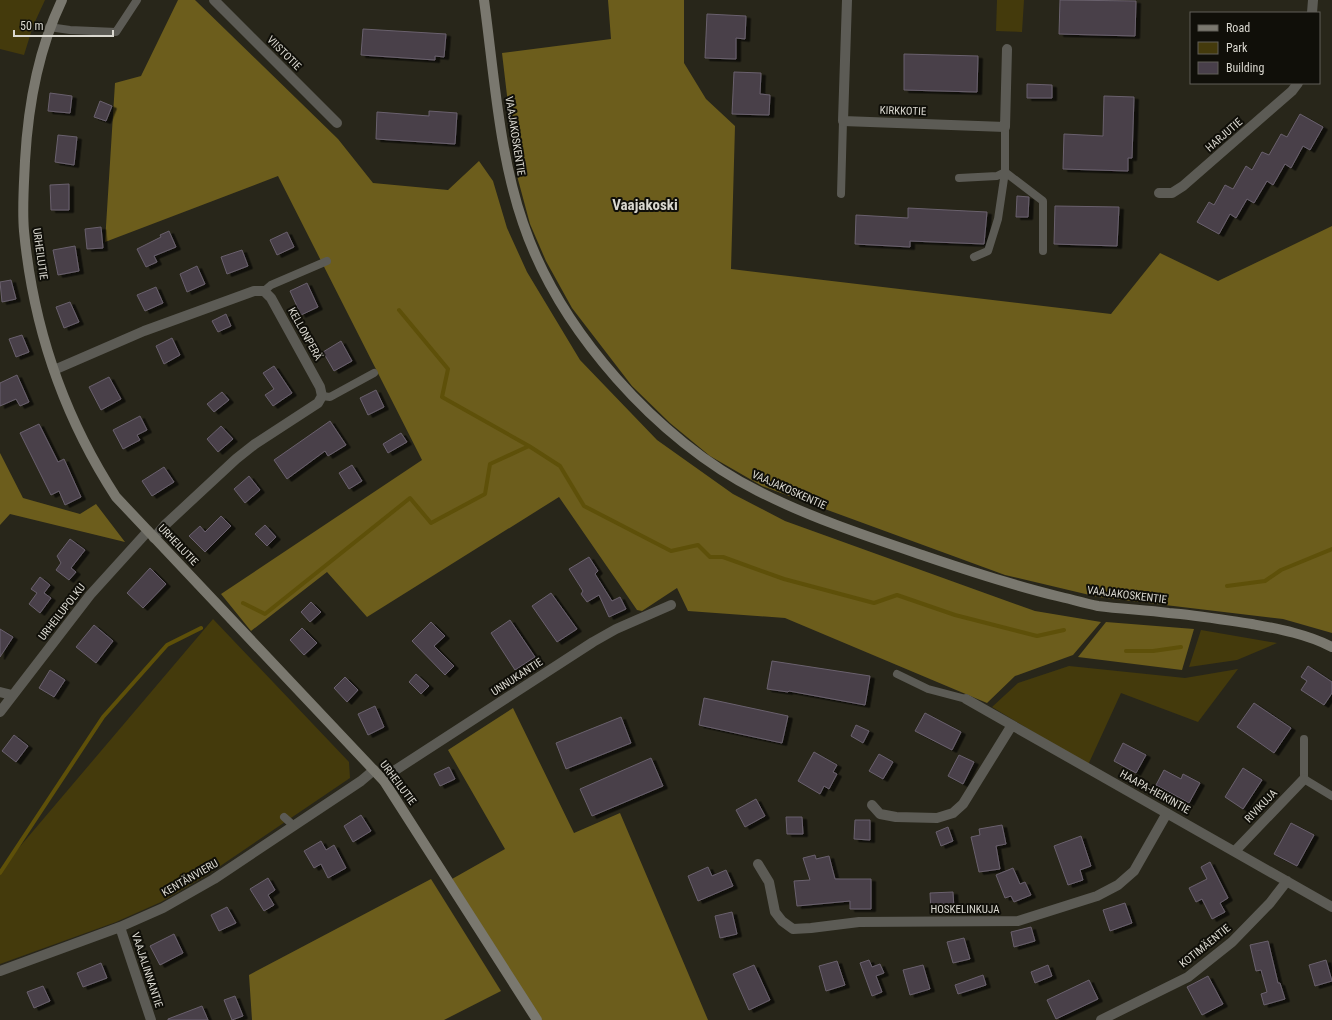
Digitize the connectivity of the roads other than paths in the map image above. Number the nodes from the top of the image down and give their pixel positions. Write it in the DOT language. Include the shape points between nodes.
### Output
graph roads {
  1 [pos="62,0"];
  2 [pos="137,0"];
  3 [pos="214,0"];
  4 [pos="484,0"];
  5 [pos="847,0"];
  6 [pos="1313,0"];
  7 [pos="1312,12"];
  8 [pos="49,27"];
  9 [pos="1006,49"];
  10 [pos="1297,84"];
  11 [pos="843,121"];
  12 [pos="337,123"];
  13 [pos="1005,127"];
  14 [pos="1005,172"];
  15 [pos="959,178"];
  16 [pos="1159,193"];
  17 [pos="841,194"];
  18 [pos="1043,251"];
  19 [pos="974,257"];
  20 [pos="327,261"];
  21 [pos="264,291"];
  22 [pos="54,370"];
  23 [pos="374,373"];
  24 [pos="322,396"];
  25 [pos="151,534"];
  26 [pos="671,605"];
  27 [pos="1332,647"];
  28 [pos="897,674"];
  29 [pos="0,692"];
  30 [pos="12,694"];
  31 [pos="966,699"];
  32 [pos="0,712"];
  33 [pos="1012,726"];
  34 [pos="1304,739"];
  35 [pos="374,770"];
  36 [pos="1304,779"];
  37 [pos="384,781"];
  38 [pos="1332,796"];
  39 [pos="872,805"];
  40 [pos="1168,813"];
  41 [pos="284,817"];
  42 [pos="294,826"];
  43 [pos="1235,850"];
  44 [pos="758,864"];
  45 [pos="1287,881"];
  46 [pos="1332,907"];
  47 [pos="120,927"];
  48 [pos="0,971"];
  49 [pos="151,1020"];
  50 [pos="538,1020"];
  51 [pos="1101,1020"];
  1 -- 8 [label="street, URHEILUTIE"];
  2 -- 8 [label="lane" via="116,32"];
  3 -- 12 [label="street, VIISTOTIE"];
  4 -- 27 [label="street, VAAJAKOSKENTIE" via="508,173 523,225 539,264 566,311 627,390 665,428 705,460 758,491 823,519 1002,582 1097,606 1214,618 1282,629"];
  5 -- 11 [label="street"];
  6 -- 7 [label="street"];
  8 -- 22 [label="street, URHEILUTIE" via="31,102 26,137 24,230 39,322"];
  9 -- 13 [label="street"];
  10 -- 16 [label="street, HARJUTIE" via="1183,186 1172,193"];
  11 -- 13 [label="street, KIRKKOTIE"];
  11 -- 17 [label="lane"];
  13 -- 14 [label="lane"];
  14 -- 15 [label="lane" via="997,176"];
  14 -- 18 [label="lane" via="1043,201"];
  14 -- 19 [label="lane" via="998,219 988,251"];
  20 -- 21 [label="lane" via="271,285"];
  21 -- 22 [label="street" via="254,292 144,331"];
  21 -- 24 [label="street, KELLONPERÄ" via="320,387"];
  22 -- 25 [label="street, URHEILUTIE" via="95,464 116,497"];
  23 -- 24 [label="lane" via="330,396"];
  24 -- 25 [label="street" via="318,403 236,459 165,525"];
  25 -- 30 [label="street, URHEILUPOLKU" via="90,595"];
  25 -- 35 [label="street, URHEILUTIE"];
  26 -- 37 [label="street, UNNUKANTIE" via="616,629 594,642 400,767"];
  28 -- 31 [label="lane" via="928,689"];
  29 -- 30 [label="street"];
  30 -- 32 [label="street, URHEILUPOLKU"];
  31 -- 33 [label="street, HAAPA-HEIKINTIE"];
  33 -- 39 [label="street" via="963,804 953,813 938,818 896,816 880,814"];
  33 -- 40 [label="street, HAAPA-HEIKINTIE"];
  34 -- 36 [label="lane"];
  35 -- 37 [label="street, URHEILUTIE"];
  35 -- 42 [label="street, KENTÄNVIERU"];
  36 -- 38 [label="lane"];
  36 -- 43 [label="street, RIVIKUJA"];
  37 -- 50 [label="street, URHEILUTIE"];
  40 -- 43 [label="street, HAAPA-HEIKINTIE"];
  40 -- 44 [label="street, HOSKELINKUJA" via="1134,871 1118,885 1097,896 1018,921 859,922 793,929 775,912 769,882"];
  41 -- 42 [label="lane"];
  42 -- 47 [label="street, KENTÄNVIERU" via="214,879 163,908"];
  43 -- 45 [label="street, HAAPA-HEIKINTIE"];
  45 -- 46 [label="street, HAAPA-HEIKINTIE"];
  45 -- 51 [label="street, KOTIMÄENTIE" via="1270,903 1232,942 1188,977"];
  47 -- 48 [label="street, KENTÄNVIERU"];
  47 -- 49 [label="street, VAAJALINNANTIE"];
}
